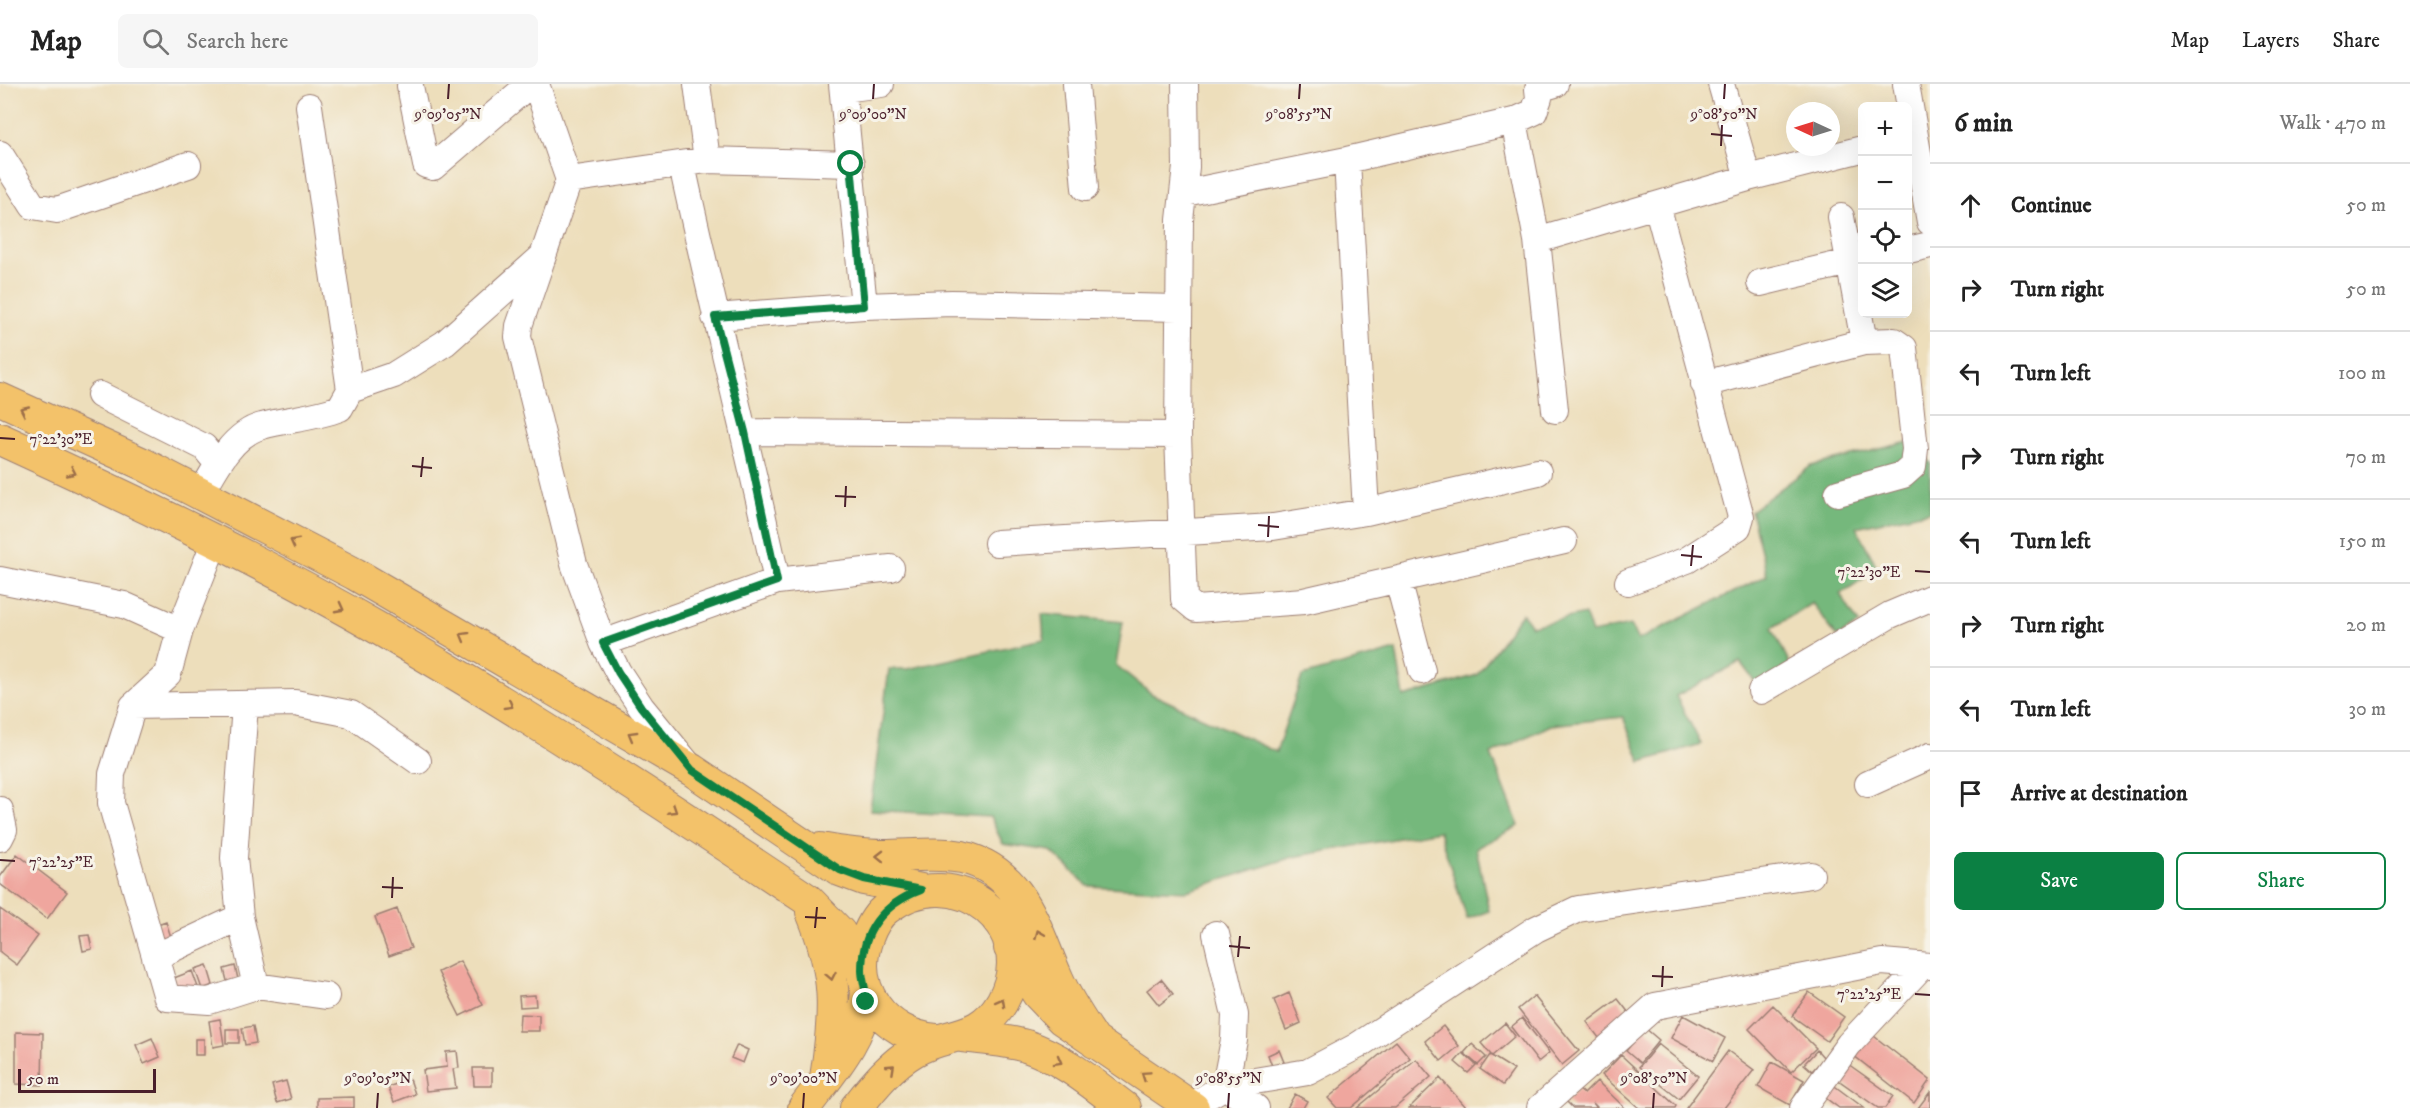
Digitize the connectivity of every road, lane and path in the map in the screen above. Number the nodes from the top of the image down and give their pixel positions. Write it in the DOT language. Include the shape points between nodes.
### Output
graph roads {
  1 [pos="530,84"];
  2 [pos="536,84"];
  3 [pos="697,84"];
  4 [pos="881,84"];
  5 [pos="1076,84"];
  6 [pos="1185,84"];
  7 [pos="1721,84"];
  8 [pos="1906,84"];
  9 [pos="410,86"];
  10 [pos="843,86"];
  11 [pos="1543,86"];
  12 [pos="1908,102"];
  13 [pos="309,106"];
  14 [pos="1514,121"];
  15 [pos="1912,141"];
  16 [pos="1858,150"];
  17 [pos="0,154"];
  18 [pos="707,160"];
  19 [pos="1347,160"];
  20 [pos="851,164"];
  21 [pos="188,165"];
  22 [pos="682,165"];
  23 [pos="1748,178"];
  24 [pos="569,180"];
  25 [pos="1085,188"];
  26 [pos="1185,193"];
  27 [pos="1657,206"];
  28 [pos="1841,217"];
  29 [pos="1930,222"];
  30 [pos="1537,240"];
  31 [pos="1930,245"];
  32 [pos="1912,249"];
  33 [pos="546,254"];
  34 [pos="1856,261"];
  35 [pos="1760,283"];
  36 [pos="864,306"];
  37 [pos="1179,308"];
  38 [pos="715,317"];
  39 [pos="1864,342"];
  40 [pos="1704,384"];
  41 [pos="350,390"];
  42 [pos="100,395"];
  43 [pos="0,399"];
  44 [pos="1555,411"];
  45 [pos="745,432"];
  46 [pos="1178,435"];
  47 [pos="0,439"];
  48 [pos="218,464"];
  49 [pos="1538,472"];
  50 [pos="1838,493"];
  51 [pos="201,495"];
  52 [pos="1366,512"];
  53 [pos="1180,534"];
  54 [pos="215,541"];
  55 [pos="1564,541"];
  56 [pos="997,543"];
  57 [pos="891,568"];
  58 [pos="0,580"];
  59 [pos="1398,580"];
  60 [pos="777,581"];
  61 [pos="1628,582"];
  62 [pos="1930,598"];
  63 [pos="180,630"];
  64 [pos="603,643"];
  65 [pos="1422,671"];
  66 [pos="1761,691"];
  67 [pos="245,705"];
  68 [pos="133,706"];
  69 [pos="1930,756"];
  70 [pos="418,761"];
  71 [pos="692,770"];
  72 [pos="1868,784"];
  73 [pos="0,810"];
  74 [pos="0,837"];
  75 [pos="808,847"];
  76 [pos="1811,875"];
  77 [pos="921,890"];
  78 [pos="808,900"];
  79 [pos="240,917"];
  80 [pos="1216,934"];
  81 [pos="1010,948"];
  82 [pos="155,957"];
  83 [pos="1926,966"];
  84 [pos="864,982"];
  85 [pos="256,986"];
  86 [pos="326,996"];
  87 [pos="949,1038"];
  88 [pos="1095,1041"];
  89 [pos="826,1078"];
  90 [pos="1225,1086"];
  91 [pos="1192,1107"];
  92 [pos="804,1108"];
  93 [pos="856,1108"];
  94 [pos="1125,1108"];
  95 [pos="1256,1108"];
  96 [pos="1540,1108"];
  97 [pos="1803,1108"];
  1 -- 9 [label="street" via="434,167 426,165"];
  2 -- 24 [label="street"];
  3 -- 18 [label="street"];
  4 -- 10 [label="street"];
  5 -- 25 [label="street"];
  6 -- 26 [label="street"];
  7 -- 23 [label="street"];
  8 -- 12 [label="street"];
  10 -- 20 [label="street"];
  11 -- 14 [label="street" via="1534,112"];
  13 -- 41 [label="street"];
  14 -- 19 [label="street"];
  14 -- 30 [label="street"];
  15 -- 29 [label="street"];
  16 -- 23 [label="street"];
  17 -- 21 [label="street" via="33,206 57,210"];
  18 -- 20 [label="street"];
  18 -- 22 [label="street"];
  19 -- 26 [label="street"];
  19 -- 52 [label="street"];
  20 -- 36 [label="street"];
  22 -- 24 [label="street"];
  22 -- 38 [label="street"];
  23 -- 27 [label="street"];
  24 -- 33 [label="street"];
  26 -- 37 [label="street" via="1180,220"];
  27 -- 30 [label="street"];
  27 -- 40 [label="street"];
  28 -- 34 [label="street"];
  30 -- 44 [label="street"];
  31 -- 32 [label="street"];
  33 -- 41 [label="street" via="445,343 394,375"];
  33 -- 64 [label="street" via="518,337 573,564"];
  34 -- 35 [label="street"];
  34 -- 39 [label="street"];
  36 -- 37 [label="street" via="952,303"];
  36 -- 38 [label="street"];
  37 -- 46 [label="street"];
  38 -- 45 [label="street"];
  39 -- 40 [label="street"];
  39 -- 50 [label="street" via="1894,341 1904,348 1915,449 1913,466 1904,475"];
  40 -- 61 [label="street" via="1739,505 1740,522 1687,560"];
  41 -- 48 [label="street" via="340,408 247,432"];
  42 -- 48 [label="street" via="204,447"];
  51 -- 43 [label="main road, one-way"];
  45 -- 46 [label="street"];
  45 -- 60 [label="street"];
  46 -- 53 [label="street"];
  47 -- 54 [label="main road, one-way"];
  48 -- 51 [label="street"];
  49 -- 52 [label="street"];
  71 -- 51 [label="main road, one-way" via="355,574"];
  52 -- 53 [label="street" via="1273,527"];
  53 -- 56 [label="street"];
  53 -- 59 [label="street" via="1184,599 1196,609 1304,601"];
  54 -- 63 [label="street"];
  54 -- 78 [label="main road, one-way" via="379,629 535,721"];
  55 -- 59 [label="street"];
  57 -- 60 [label="street"];
  58 -- 63 [label="street" via="124,605"];
  59 -- 65 [label="street"];
  60 -- 64 [label="street"];
  62 -- 66 [label="street" via="1890,615"];
  63 -- 68 [label="street" via="168,674"];
  64 -- 71 [label="street" via="641,707"];
  67 -- 68 [label="street"];
  67 -- 70 [label="street" via="295,702 351,714"];
  67 -- 79 [label="street" via="234,858"];
  68 -- 82 [label="street" via="112,774 111,803"];
  69 -- 72 [label="street"];
  71 -- 75 [label="main road"];
  73 -- 74 [label="street" via="4,830"];
  75 -- 77 [label="main road" via="852,875"];
  88 -- 75 [label="main road, one-way" via="1070,1004 1028,908 998,875 963,858 864,856"];
  76 -- 90 [label="street" via="1578,909 1536,929 1357,1047 1308,1072"];
  77 -- 81 [label="main road" via="960,892 977,901 1004,929"];
  77 -- 84 [label="main road" via="900,898 883,911 870,929 863,950"];
  78 -- 84 [label="main road" via="840,933"];
  78 -- 89 [label="main road, one-way" via="821,933 834,988"];
  79 -- 82 [label="street"];
  79 -- 85 [label="street"];
  80 -- 90 [label="street" via="1235,1015"];
  87 -- 81 [label="main road, one-way" via="985,1023 1002,1001 1011,975"];
  81 -- 88 [label="main road" via="1049,1007"];
  82 -- 85 [label="street" via="167,998 209,1001"];
  83 -- 96 [label="street" via="1882,962 1655,1006"];
  83 -- 97 [label="street" via="1849,1044"];
  84 -- 87 [label="main road" via="874,1006 894,1027 922,1039"];
  84 -- 89 [label="main road" via="858,1031"];
  85 -- 86 [label="street"];
  93 -- 87 [label="main road, one-way" via="894,1065"];
  87 -- 94 [label="main road, one-way" via="1016,1043 1039,1051 1063,1063"];
  91 -- 88 [label="main road, one-way"];
  89 -- 92 [label="main road"];
  90 -- 91 [label="street"];
  90 -- 95 [label="street"];
}
